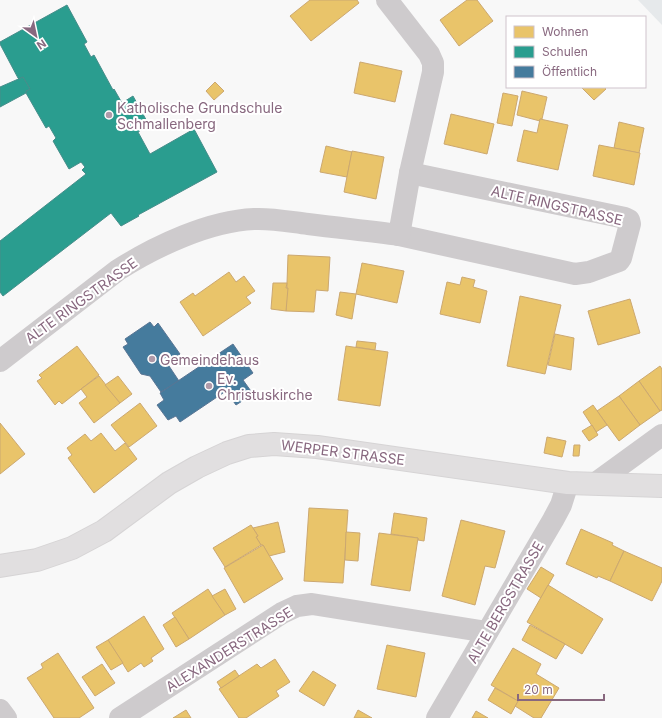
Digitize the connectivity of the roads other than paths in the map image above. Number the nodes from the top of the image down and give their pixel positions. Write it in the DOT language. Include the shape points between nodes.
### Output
graph roads {
  1 [pos="387,0"];
  2 [pos="410,173"];
  3 [pos="399,235"];
  4 [pos="0,361"];
  5 [pos="662,435"];
  6 [pos="568,483"];
  7 [pos="596,484"];
  8 [pos="662,486"];
  9 [pos="0,566"];
  10 [pos="487,632"];
  11 [pos="0,710"];
  12 [pos="6,718"];
  13 [pos="120,718"];
  14 [pos="437,718"];
  1 -- 2 [label="street" via="429,54 433,63"];
  2 -- 3 [label="street"];
  2 -- 3 [label="street, ALTE RINGSTRASSE" via="625,218 630,224 619,261 575,274"];
  3 -- 4 [label="street, ALTE RINGSTRASSE" via="254,219 200,230 163,245 118,270"];
  5 -- 7 [label="street"];
  6 -- 7 [label="main road, WERPER STRASSE"];
  6 -- 9 [label="main road, WERPER STRASSE" via="317,447 274,444 249,446 196,467 169,483 104,531 72,548 37,560"];
  6 -- 10 [label="street, ALTE BERGSTRASSE" via="553,520"];
  7 -- 8 [label="main road, WERPER STRASSE"];
  10 -- 13 [label="street, ALEXANDERSTRASSE" via="312,604 297,606 282,613"];
  10 -- 14 [label="street, ALTE BERGSTRASSE"];
  11 -- 12 [label="street"];
}
